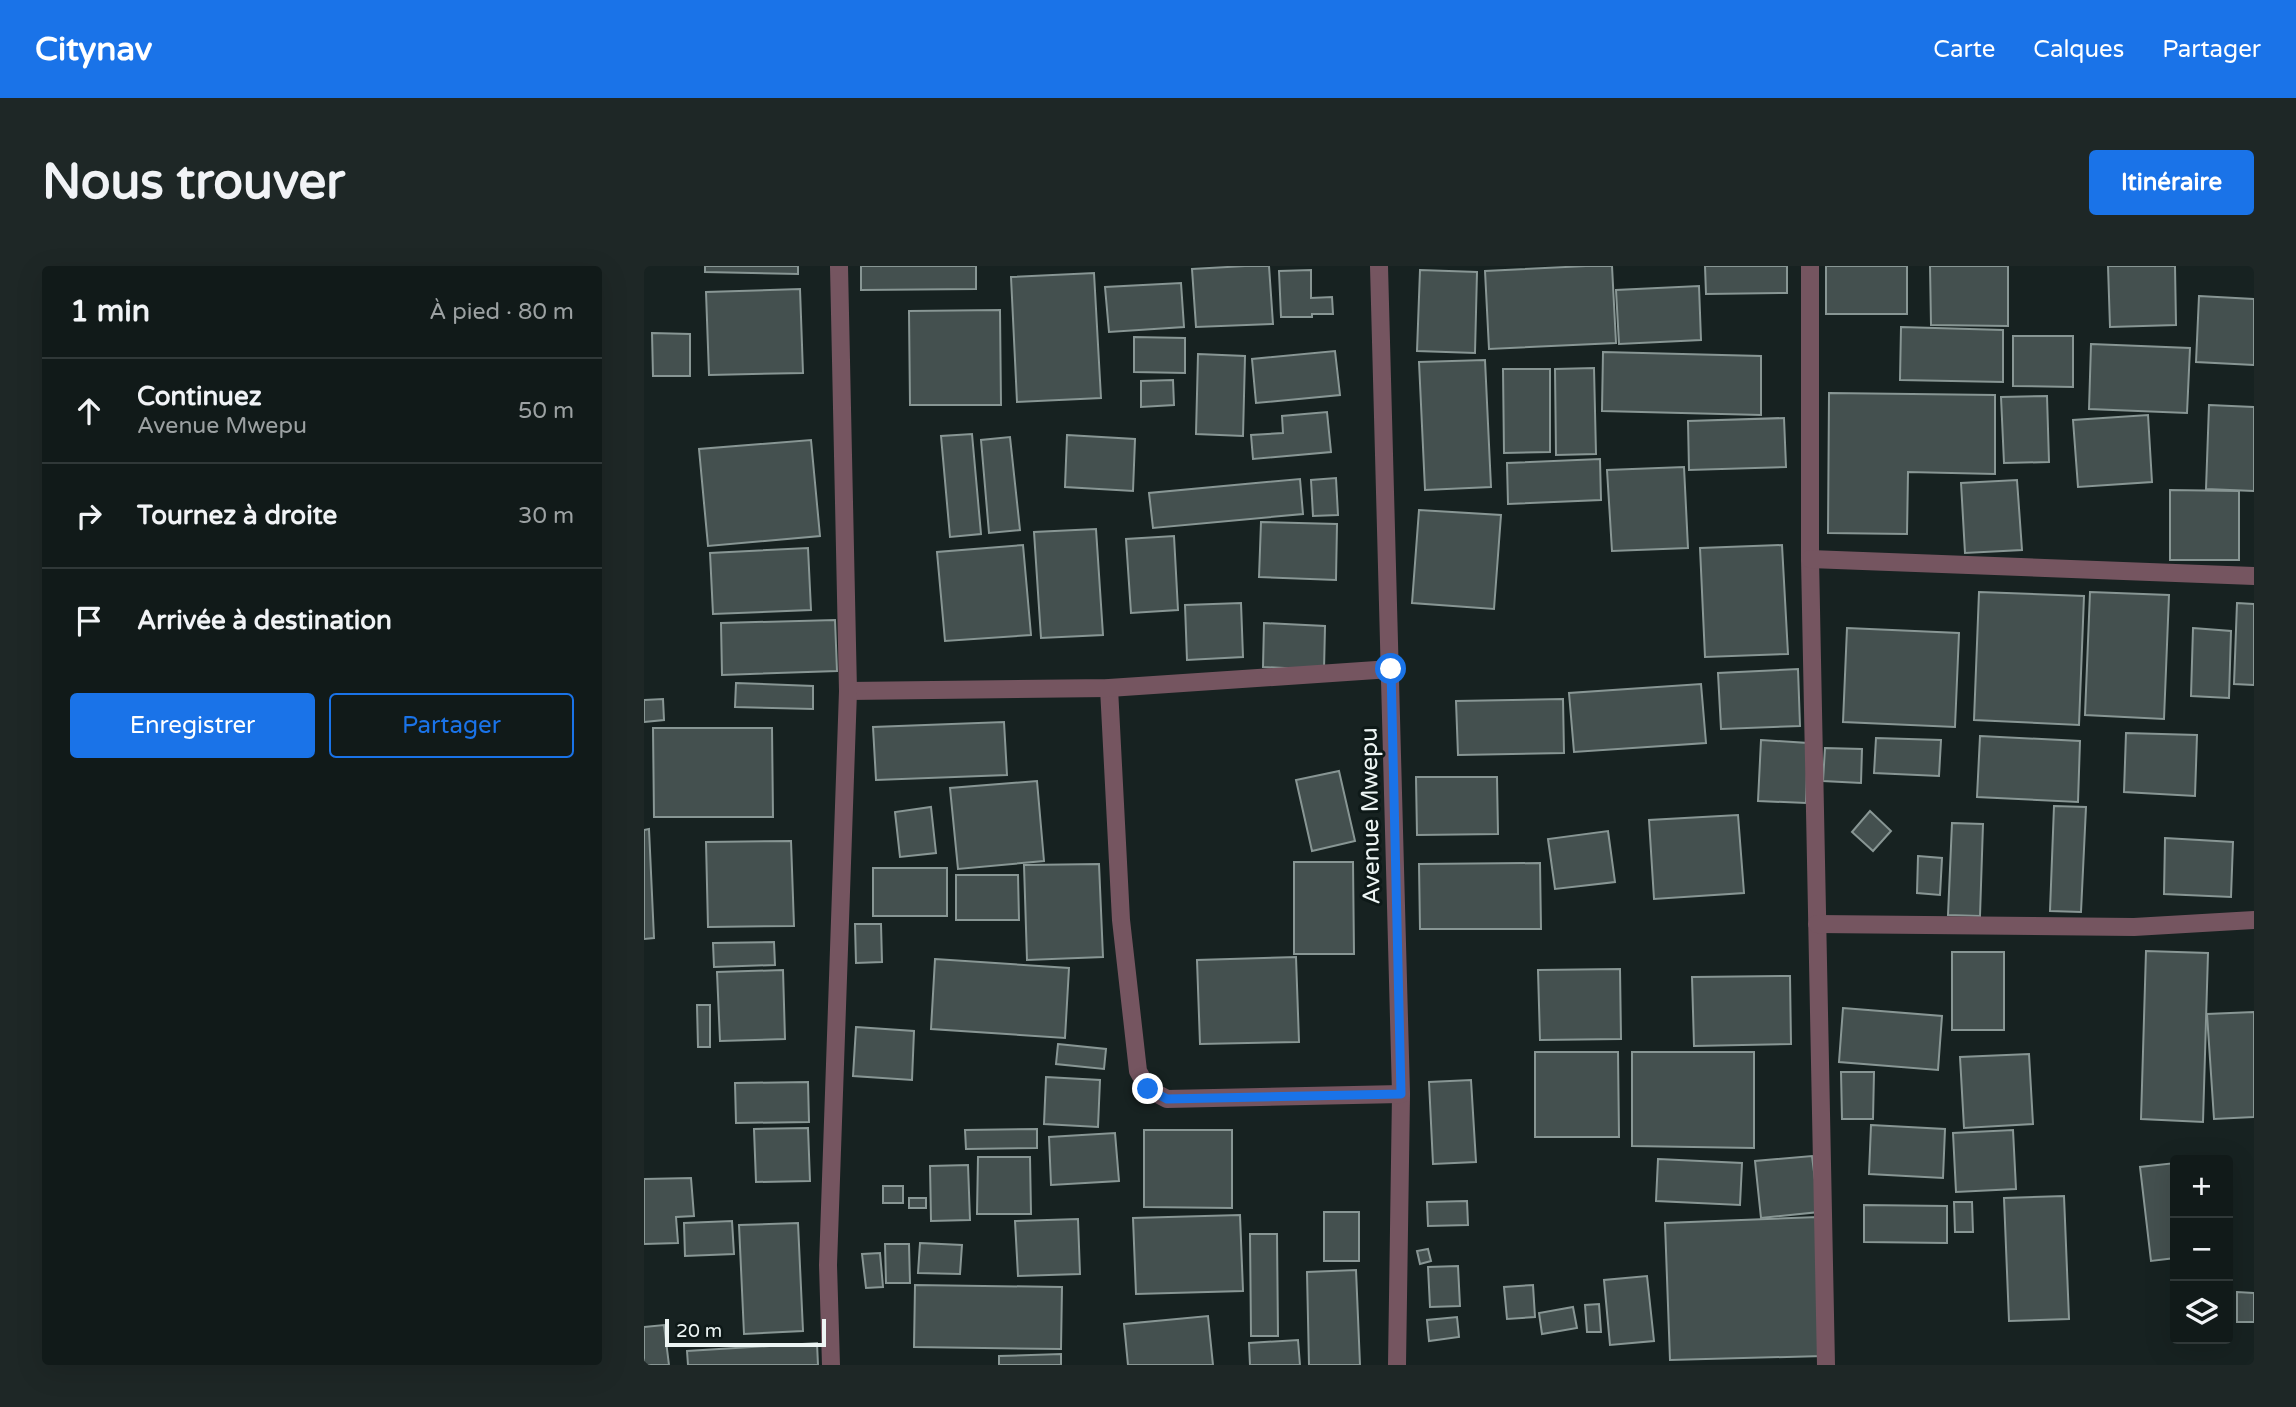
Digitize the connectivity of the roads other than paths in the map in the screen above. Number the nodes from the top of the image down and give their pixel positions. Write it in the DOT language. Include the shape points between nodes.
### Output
graph roads {
  1 [pos="839,266"];
  2 [pos="1379,266"];
  3 [pos="1811,266"];
  4 [pos="1810,559"];
  5 [pos="2254,576"];
  6 [pos="1391,669"];
  7 [pos="1109,688"];
  8 [pos="848,691"];
  9 [pos="2254,920"];
  10 [pos="1817,924"];
  11 [pos="1401,1094"];
  12 [pos="831,1365"];
  13 [pos="1397,1365"];
  14 [pos="1826,1365"];
  1 -- 8 [label="street"];
  2 -- 6 [label="street, Avenue Mwepu"];
  3 -- 4 [label="street"];
  4 -- 5 [label="street"];
  4 -- 10 [label="street"];
  6 -- 7 [label="street"];
  6 -- 11 [label="street, Avenue Mwepu"];
  7 -- 8 [label="street"];
  7 -- 11 [label="street" via="1121,920 1138,1071 1148,1089 1167,1099"];
  8 -- 12 [label="street" via="828,1265"];
  9 -- 10 [label="street" via="2134,927"];
  10 -- 14 [label="street"];
  11 -- 13 [label="street, Avenue Mwepu"];
}
